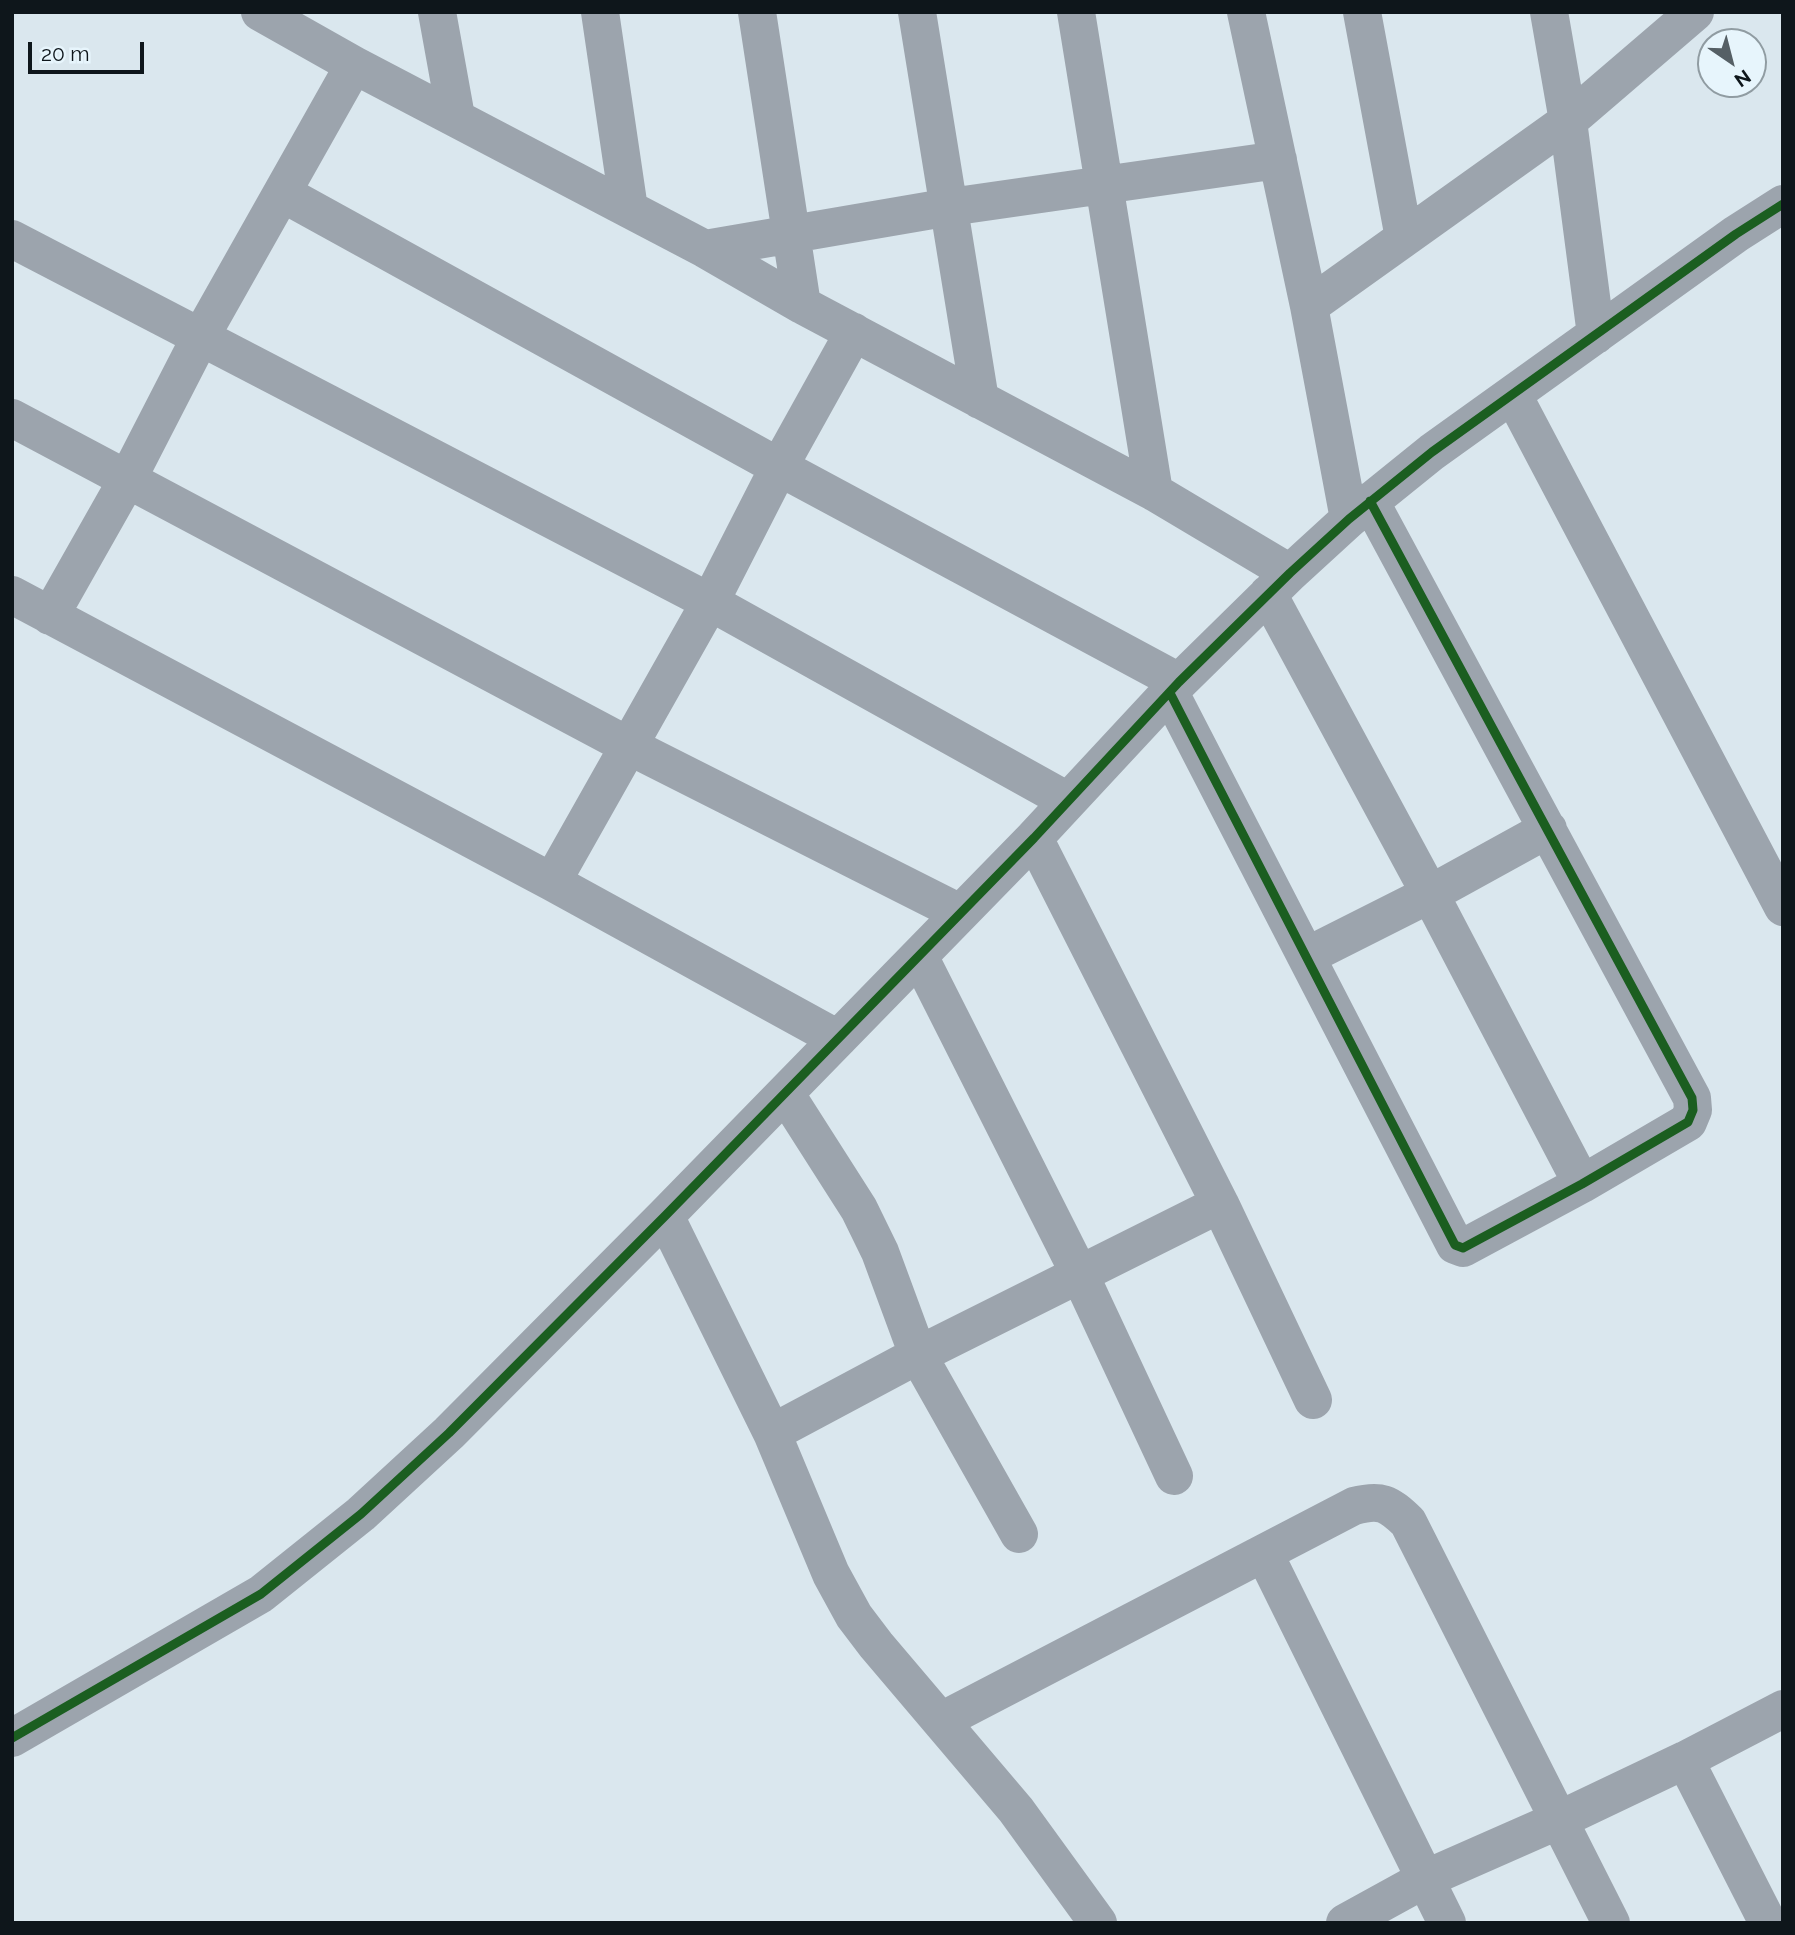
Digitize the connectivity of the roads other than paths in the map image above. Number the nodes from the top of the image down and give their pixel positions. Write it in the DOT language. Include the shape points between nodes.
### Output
graph roads {
  1 [pos="438,12"];
  2 [pos="600,12"];
  3 [pos="757,12"];
  4 [pos="917,12"];
  5 [pos="1076,12"];
  6 [pos="1246,12"];
  7 [pos="1362,12"];
  8 [pos="1549,12"];
  9 [pos="1695,12"];
  10 [pos="270,15"];
  11 [pos="354,65"];
  12 [pos="456,117"];
  13 [pos="1567,121"];
  14 [pos="1278,160"];
  15 [pos="1105,185"];
  16 [pos="282,193"];
  17 [pos="1783,204"];
  18 [pos="950,207"];
  19 [pos="629,209"];
  20 [pos="793,234"];
  21 [pos="1404,238"];
  22 [pos="12,239"];
  23 [pos="705,249"];
  24 [pos="802,304"];
  25 [pos="1309,306"];
  26 [pos="854,332"];
  27 [pos="1596,335"];
  28 [pos="201,338"];
  29 [pos="1513,395"];
  30 [pos="980,400"];
  31 [pos="12,418"];
  32 [pos="779,467"];
  33 [pos="127,480"];
  34 [pos="1154,492"];
  35 [pos="1360,510"];
  36 [pos="1279,584"];
  37 [pos="12,595"];
  38 [pos="710,602"];
  39 [pos="50,616"];
  40 [pos="1175,687"];
  41 [pos="627,745"];
  42 [pos="1068,801"];
  43 [pos="1548,829"];
  44 [pos="1034,838"];
  45 [pos="552,882"];
  46 [pos="1430,894"];
  47 [pos="1783,907"];
  48 [pos="960,913"];
  49 [pos="919,956"];
  50 [pos="1307,956"];
  51 [pos="838,1039"];
  52 [pos="785,1093"];
  53 [pos="1582,1184"];
  54 [pos="1220,1204"];
  55 [pos="665,1216"];
  56 [pos="1079,1273"];
  57 [pos="918,1355"];
  58 [pos="1313,1399"];
  59 [pos="772,1433"];
  60 [pos="1174,1476"];
  61 [pos="1019,1534"];
  62 [pos="1264,1553"];
  63 [pos="1783,1709"];
  64 [pos="941,1721"];
  65 [pos="12,1738"];
  66 [pos="1685,1760"];
  67 [pos="1559,1820"];
  68 [pos="1425,1879"];
  69 [pos="1098,1923"];
  70 [pos="1345,1923"];
  71 [pos="1447,1923"];
  72 [pos="1611,1923"];
  73 [pos="1768,1923"];
  1 -- 12 [label="street"];
  2 -- 19 [label="street"];
  3 -- 20 [label="street"];
  4 -- 18 [label="street"];
  5 -- 15 [label="street"];
  6 -- 14 [label="street"];
  7 -- 21 [label="street"];
  8 -- 13 [label="street"];
  9 -- 13 [label="street"];
  10 -- 11 [label="street"];
  11 -- 12 [label="street"];
  11 -- 16 [label="street"];
  12 -- 19 [label="street"];
  13 -- 21 [label="street"];
  13 -- 27 [label="street"];
  14 -- 15 [label="street"];
  14 -- 25 [label="street"];
  15 -- 18 [label="street"];
  15 -- 34 [label="street"];
  16 -- 28 [label="street"];
  16 -- 32 [label="street"];
  17 -- 27 [label="street"];
  18 -- 20 [label="street"];
  18 -- 30 [label="street"];
  19 -- 23 [label="street"];
  20 -- 23 [label="street"];
  20 -- 24 [label="street"];
  21 -- 25 [label="street"];
  22 -- 28 [label="street"];
  23 -- 24 [label="street"];
  24 -- 26 [label="street"];
  25 -- 35 [label="street"];
  26 -- 30 [label="street"];
  26 -- 32 [label="street"];
  27 -- 29 [label="street"];
  28 -- 33 [label="street"];
  28 -- 38 [label="street"];
  29 -- 35 [label="street"];
  29 -- 47 [label="street"];
  30 -- 34 [label="street"];
  31 -- 33 [label="street"];
  32 -- 38 [label="street"];
  32 -- 40 [label="street"];
  33 -- 39 [label="street"];
  33 -- 41 [label="street"];
  34 -- 36 [label="street"];
  35 -- 36 [label="street"];
  35 -- 43 [label="street"];
  36 -- 40 [label="street"];
  36 -- 46 [label="street"];
  37 -- 39 [label="street"];
  38 -- 41 [label="street"];
  38 -- 42 [label="street"];
  39 -- 45 [label="street"];
  40 -- 42 [label="street"];
  40 -- 50 [label="street"];
  41 -- 45 [label="street"];
  41 -- 48 [label="street"];
  42 -- 44 [label="street"];
  43 -- 46 [label="street"];
  43 -- 53 [label="street" via="1692,1098 1688,1122"];
  44 -- 48 [label="street"];
  44 -- 54 [label="street"];
  45 -- 51 [label="street"];
  46 -- 50 [label="street"];
  46 -- 53 [label="street"];
  48 -- 49 [label="street"];
  49 -- 51 [label="street"];
  49 -- 56 [label="street"];
  50 -- 53 [label="street" via="1455,1245 1462,1248"];
  51 -- 52 [label="street"];
  52 -- 55 [label="street"];
  52 -- 57 [label="street" via="864,1220"];
  54 -- 56 [label="street"];
  54 -- 58 [label="street"];
  55 -- 59 [label="street"];
  55 -- 65 [label="street" via="449,1433 361,1514 261,1594"];
  56 -- 57 [label="street"];
  56 -- 60 [label="street"];
  57 -- 59 [label="street"];
  57 -- 61 [label="street"];
  59 -- 64 [label="street" via="831,1574 854,1616"];
  62 -- 64 [label="street"];
  62 -- 67 [label="street" via="1354,1506 1375,1500 1408,1521"];
  62 -- 68 [label="street"];
  63 -- 66 [label="street"];
  64 -- 69 [label="street" via="1030,1828"];
  66 -- 67 [label="street"];
  66 -- 73 [label="street"];
  67 -- 68 [label="street"];
  67 -- 72 [label="street"];
  68 -- 70 [label="street"];
  68 -- 71 [label="street"];
}
